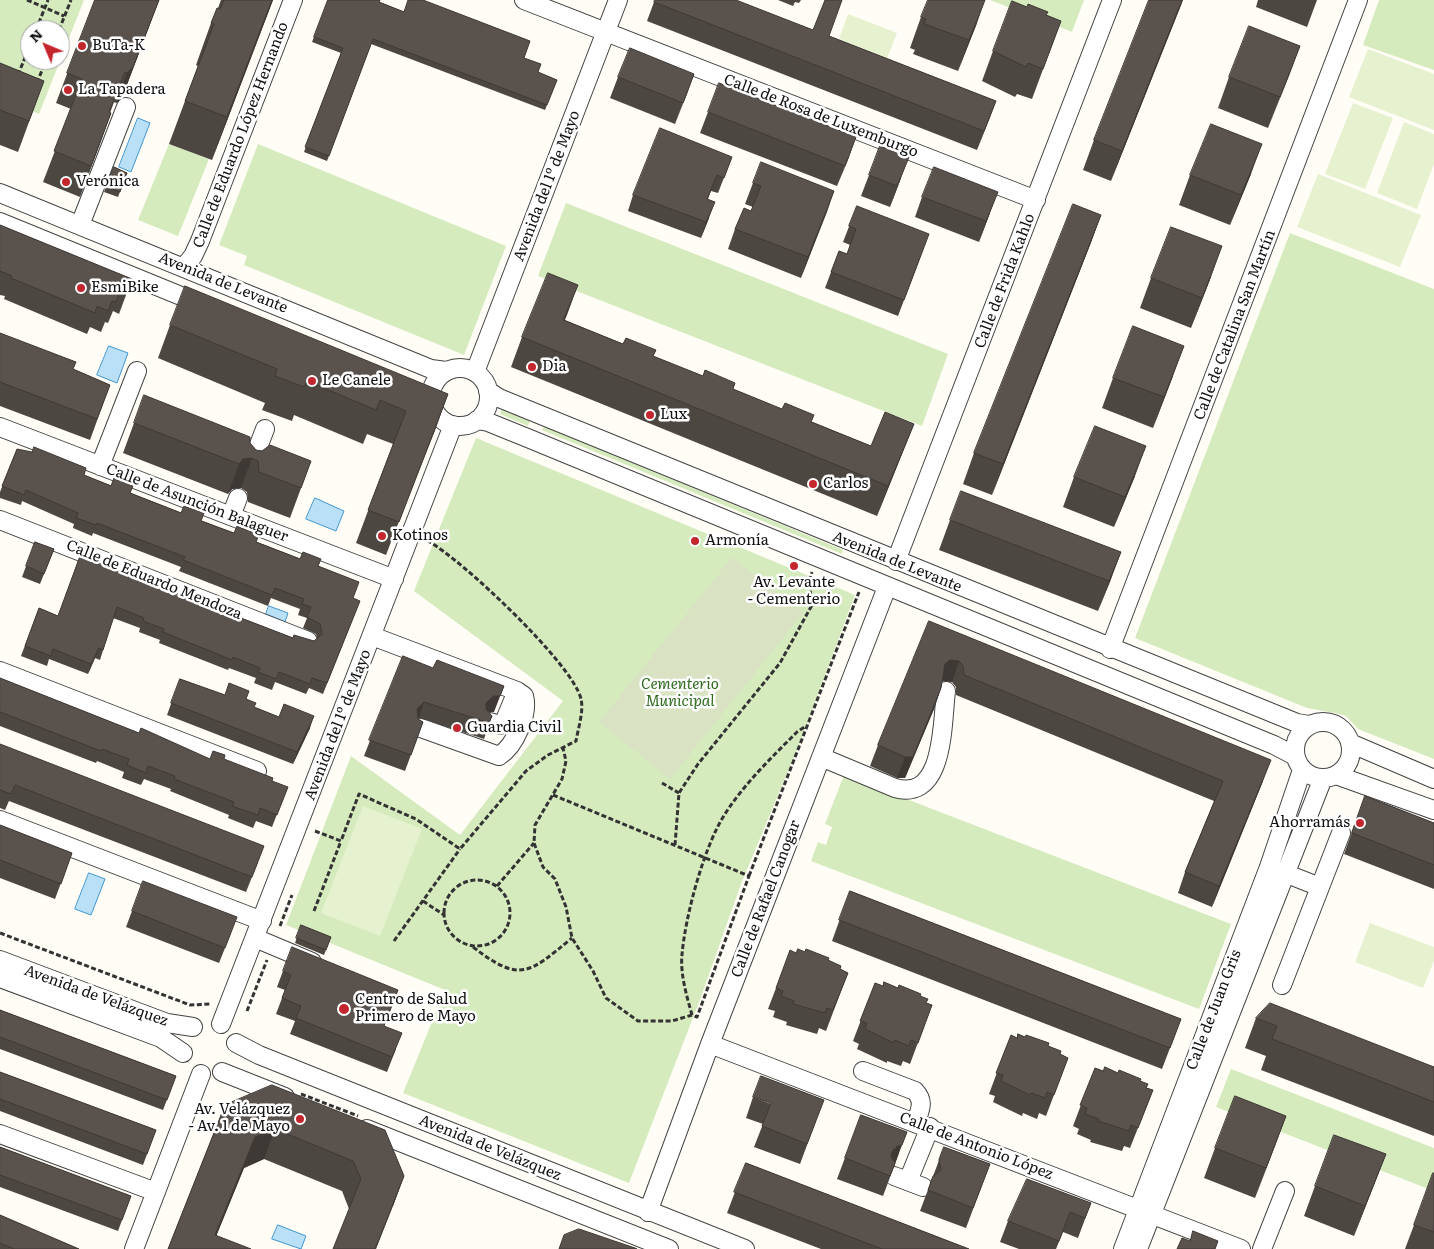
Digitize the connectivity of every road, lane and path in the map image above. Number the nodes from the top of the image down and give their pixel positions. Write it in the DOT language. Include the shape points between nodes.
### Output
graph roads {
  1 [pos="27,0"];
  2 [pos="48,0"];
  3 [pos="71,0"];
  4 [pos="293,0"];
  5 [pos="524,0"];
  6 [pos="618,0"];
  7 [pos="1112,0"];
  8 [pos="1358,0"];
  9 [pos="45,7"];
  10 [pos="64,16"];
  11 [pos="40,20"];
  12 [pos="62,20"];
  13 [pos="606,32"];
  14 [pos="20,70"];
  15 [pos="42,70"];
  16 [pos="16,81"];
  17 [pos="34,89"];
  18 [pos="126,106"];
  19 [pos="0,193"];
  20 [pos="1036,200"];
  21 [pos="0,222"];
  22 [pos="80,225"];
  23 [pos="184,267"];
  24 [pos="216,311"];
  25 [pos="137,370"];
  26 [pos="446,371"];
  27 [pos="475,372"];
  28 [pos="488,391"];
  29 [pos="414,393"];
  30 [pos="433,407"];
  31 [pos="477,420"];
  32 [pos="453,424"];
  33 [pos="0,427"];
  34 [pos="265,429"];
  35 [pos="100,466"];
  36 [pos="249,471"];
  37 [pos="238,498"];
  38 [pos="231,516"];
  39 [pos="0,520"];
  40 [pos="425,550"];
  41 [pos="896,561"];
  42 [pos="821,575"];
  43 [pos="394,579"];
  44 [pos="887,587"];
  45 [pos="852,590"];
  46 [pos="372,636"];
  47 [pos="308,641"];
  48 [pos="1110,648"];
  49 [pos="0,671"];
  50 [pos="517,691"];
  51 [pos="946,691"];
  52 [pos="490,722"];
  53 [pos="1309,725"];
  54 [pos="808,727"];
  55 [pos="421,728"];
  56 [pos="1350,743"];
  57 [pos="563,748"];
  58 [pos="821,757"];
  59 [pos="1299,763"];
  60 [pos="256,771"];
  61 [pos="1330,776"];
  62 [pos="1434,779"];
  63 [pos="662,783"];
  64 [pos="680,793"];
  65 [pos="553,795"];
  66 [pos="1434,810"];
  67 [pos="0,820"];
  68 [pos="316,831"];
  69 [pos="1341,833"];
  70 [pos="341,841"];
  71 [pos="534,843"];
  72 [pos="675,845"];
  73 [pos="460,849"];
  74 [pos="704,857"];
  75 [pos="1286,874"];
  76 [pos="749,876"];
  77 [pos="498,886"];
  78 [pos="1320,887"];
  79 [pos="423,901"];
  80 [pos="314,911"];
  81 [pos="444,915"];
  82 [pos="262,921"];
  83 [pos="0,933"];
  84 [pos="255,938"];
  85 [pos="572,938"];
  86 [pos="394,942"];
  87 [pos="473,947"];
  88 [pos="0,960"];
  89 [pos="327,968"];
  90 [pos="0,978"];
  91 [pos="1282,986"];
  92 [pos="692,1014"];
  93 [pos="224,1017"];
  94 [pos="193,1027"];
  95 [pos="236,1043"];
  96 [pos="710,1044"];
  97 [pos="183,1052"];
  98 [pos="863,1071"];
  99 [pos="222,1072"];
  100 [pos="201,1074"];
  101 [pos="300,1103"];
  102 [pos="354,1124"];
  103 [pos="923,1125"];
  104 [pos="0,1134"];
  105 [pos="908,1182"];
  106 [pos="156,1192"];
  107 [pos="1285,1192"];
  108 [pos="648,1212"];
  109 [pos="1145,1212"];
  110 [pos="134,1249"];
  111 [pos="669,1249"];
  112 [pos="745,1249"];
  113 [pos="1123,1249"];
  114 [pos="1138,1249"];
  115 [pos="1241,1249"];
  116 [pos="1262,1249"];
  1 -- 9 [label="path"];
  2 -- 9 [label="path"];
  3 -- 10 [label="path"];
  4 -- 23 [label="street, Calle de Eduardo López Hernando" via="197,248"];
  5 -- 13 [label="street, Calle de Rosa de Luxemburgo"];
  6 -- 13 [label="street, Avenida del 1º de Mayo"];
  7 -- 20 [label="street, Calle de Frida Kahlo"];
  8 -- 48 [label="street, Calle de Catalina San Martín"];
  9 -- 10 [label="path"];
  9 -- 11 [label="path"];
  10 -- 12 [label="path"];
  13 -- 20 [label="street, Calle de Rosa de Luxemburgo"];
  13 -- 27 [label="street, Avenida del 1º de Mayo"];
  14 -- 16 [label="path"];
  15 -- 17 [label="path"];
  18 -- 22 [label="street"];
  19 -- 22 [label="street, Avenida de Levante"];
  20 -- 41 [label="street, Calle de Frida Kahlo"];
  21 -- 24 [label="street, Avenida de Levante"];
  22 -- 23 [label="street, Avenida de Levante"];
  23 -- 26 [label="street, Avenida de Levante" via="431,369"];
  25 -- 35 [label="street"];
  26 -- 27 [label="street" via="461,368"];
  26 -- 30 [label="street" via="433,386"];
  27 -- 28 [label="street"];
  28 -- 31 [label="street" via="487,408"];
  28 -- 41 [label="street, Avenida de Levante"];
  29 -- 30 [label="street"];
  30 -- 32 [label="street" via="441,418"];
  31 -- 32 [label="street" via="465,425"];
  31 -- 44 [label="street, Avenida de Levante"];
  32 -- 43 [label="street, Avenida del 1º de Mayo"];
  33 -- 35 [label="street, Calle de Asunción Balaguer"];
  34 -- 36 [label="street"];
  35 -- 38 [label="street, Calle de Asunción Balaguer"];
  37 -- 38 [label="street"];
  38 -- 43 [label="street, Calle de Asunción Balaguer"];
  39 -- 47 [label="street, Calle de Eduardo Mendoza"];
  40 -- 57 [label="path" via="428,541 446,551 564,669 581,700 576,741"];
  41 -- 48 [label="street, Avenida de Levante"];
  42 -- 64 [label="path" via="812,571 809,582 812,605 780,663 698,764"];
  43 -- 46 [label="street, Avenida del 1º de Mayo"];
  44 -- 58 [label="street, Calle de Rafael Canogar"];
  44 -- 59 [label="street, Avenida de Levante" via="1274,745"];
  45 -- 54 [label="path" via="859,593"];
  46 -- 50 [label="street"];
  46 -- 82 [label="street, Avenida del 1º de Mayo"];
  48 -- 53 [label="street, Avenida de Levante"];
  49 -- 60 [label="street"];
  50 -- 52 [label="street" via="505,720 500,725"];
  50 -- 55 [label="street" via="524,696 527,706 511,747 499,756"];
  51 -- 58 [label="street" via="937,761 930,777 921,786 906,791 895,788"];
  53 -- 56 [label="street" via="1323,722 1337,726"];
  53 -- 59 [label="street" via="1295,744"];
  54 -- 74 [label="path" via="798,732 744,788 724,815"];
  54 -- 76 [label="path"];
  56 -- 61 [label="street" via="1349,761"];
  56 -- 62 [label="street"];
  57 -- 65 [label="path" via="566,761"];
  57 -- 73 [label="path" via="526,771"];
  58 -- 96 [label="street, Calle de Rafael Canogar"];
  59 -- 61 [label="street" via="1314,777"];
  59 -- 109 [label="street, Calle de Juan Gris" via="1269,866"];
  61 -- 66 [label="street"];
  61 -- 75 [label="street, Calle de Juan Gris"];
  63 -- 64 [label="path"];
  64 -- 72 [label="path"];
  65 -- 71 [label="path" via="535,825"];
  65 -- 72 [label="path"];
  67 -- 82 [label="street"];
  68 -- 70 [label="path"];
  69 -- 78 [label="street"];
  70 -- 73 [label="path" via="359,794 416,819"];
  70 -- 80 [label="path"];
  71 -- 77 [label="path"];
  71 -- 85 [label="path" via="543,867 555,879 566,906"];
  72 -- 74 [label="path"];
  73 -- 79 [label="path"];
  74 -- 76 [label="path"];
  74 -- 92 [label="path" via="688,916 682,957"];
  75 -- 78 [label="street"];
  75 -- 109 [label="street, Calle de Juan Gris"];
  76 -- 92 [label="path" via="697,1017"];
  77 -- 81 [label="path" via="478,880 467,881 450,894"];
  77 -- 87 [label="path" via="510,903 509,924 495,942"];
  78 -- 91 [label="street"];
  79 -- 81 [label="path"];
  79 -- 86 [label="path"];
  81 -- 87 [label="path" via="453,936"];
  82 -- 84 [label="street, Avenida del 1º de Mayo"];
  83 -- 93 [label="path" via="190,1005 210,1004"];
  84 -- 89 [label="street"];
  84 -- 93 [label="street, Avenida del 1º de Mayo"];
  85 -- 87 [label="path" via="530,969 511,970"];
  85 -- 92 [label="path" via="606,998 638,1022 672,1021"];
  88 -- 94 [label="street, Avenida de Velázquez" via="167,1023"];
  90 -- 97 [label="street, Avenida de Velázquez" via="161,1038"];
  93 -- 94 [label="street"];
  93 -- 95 [label="street"];
  94 -- 97 [label="street" via="185,1038"];
  95 -- 99 [label="street" via="233,1063"];
  95 -- 108 [label="street, Avenida de Velázquez"];
  96 -- 103 [label="street, Calle de Antonio López"];
  96 -- 108 [label="street, Calle de Rafael Canogar"];
  97 -- 100 [label="street" via="187,1063"];
  98 -- 103 [label="street" via="915,1091 921,1097"];
  99 -- 100 [label="street"];
  99 -- 101 [label="street"];
  100 -- 106 [label="street"];
  102 -- 111 [label="street, Avenida de Velázquez"];
  103 -- 105 [label="street"];
  103 -- 109 [label="street, Calle de Antonio López"];
  104 -- 106 [label="street"];
  106 -- 110 [label="street"];
  107 -- 116 [label="street"];
  108 -- 112 [label="street, Avenida de Velázquez"];
  109 -- 113 [label="street, Calle de Juan Gris"];
  109 -- 114 [label="street, Calle de Juan Gris"];
  109 -- 115 [label="street, Calle de Antonio López"];
}
